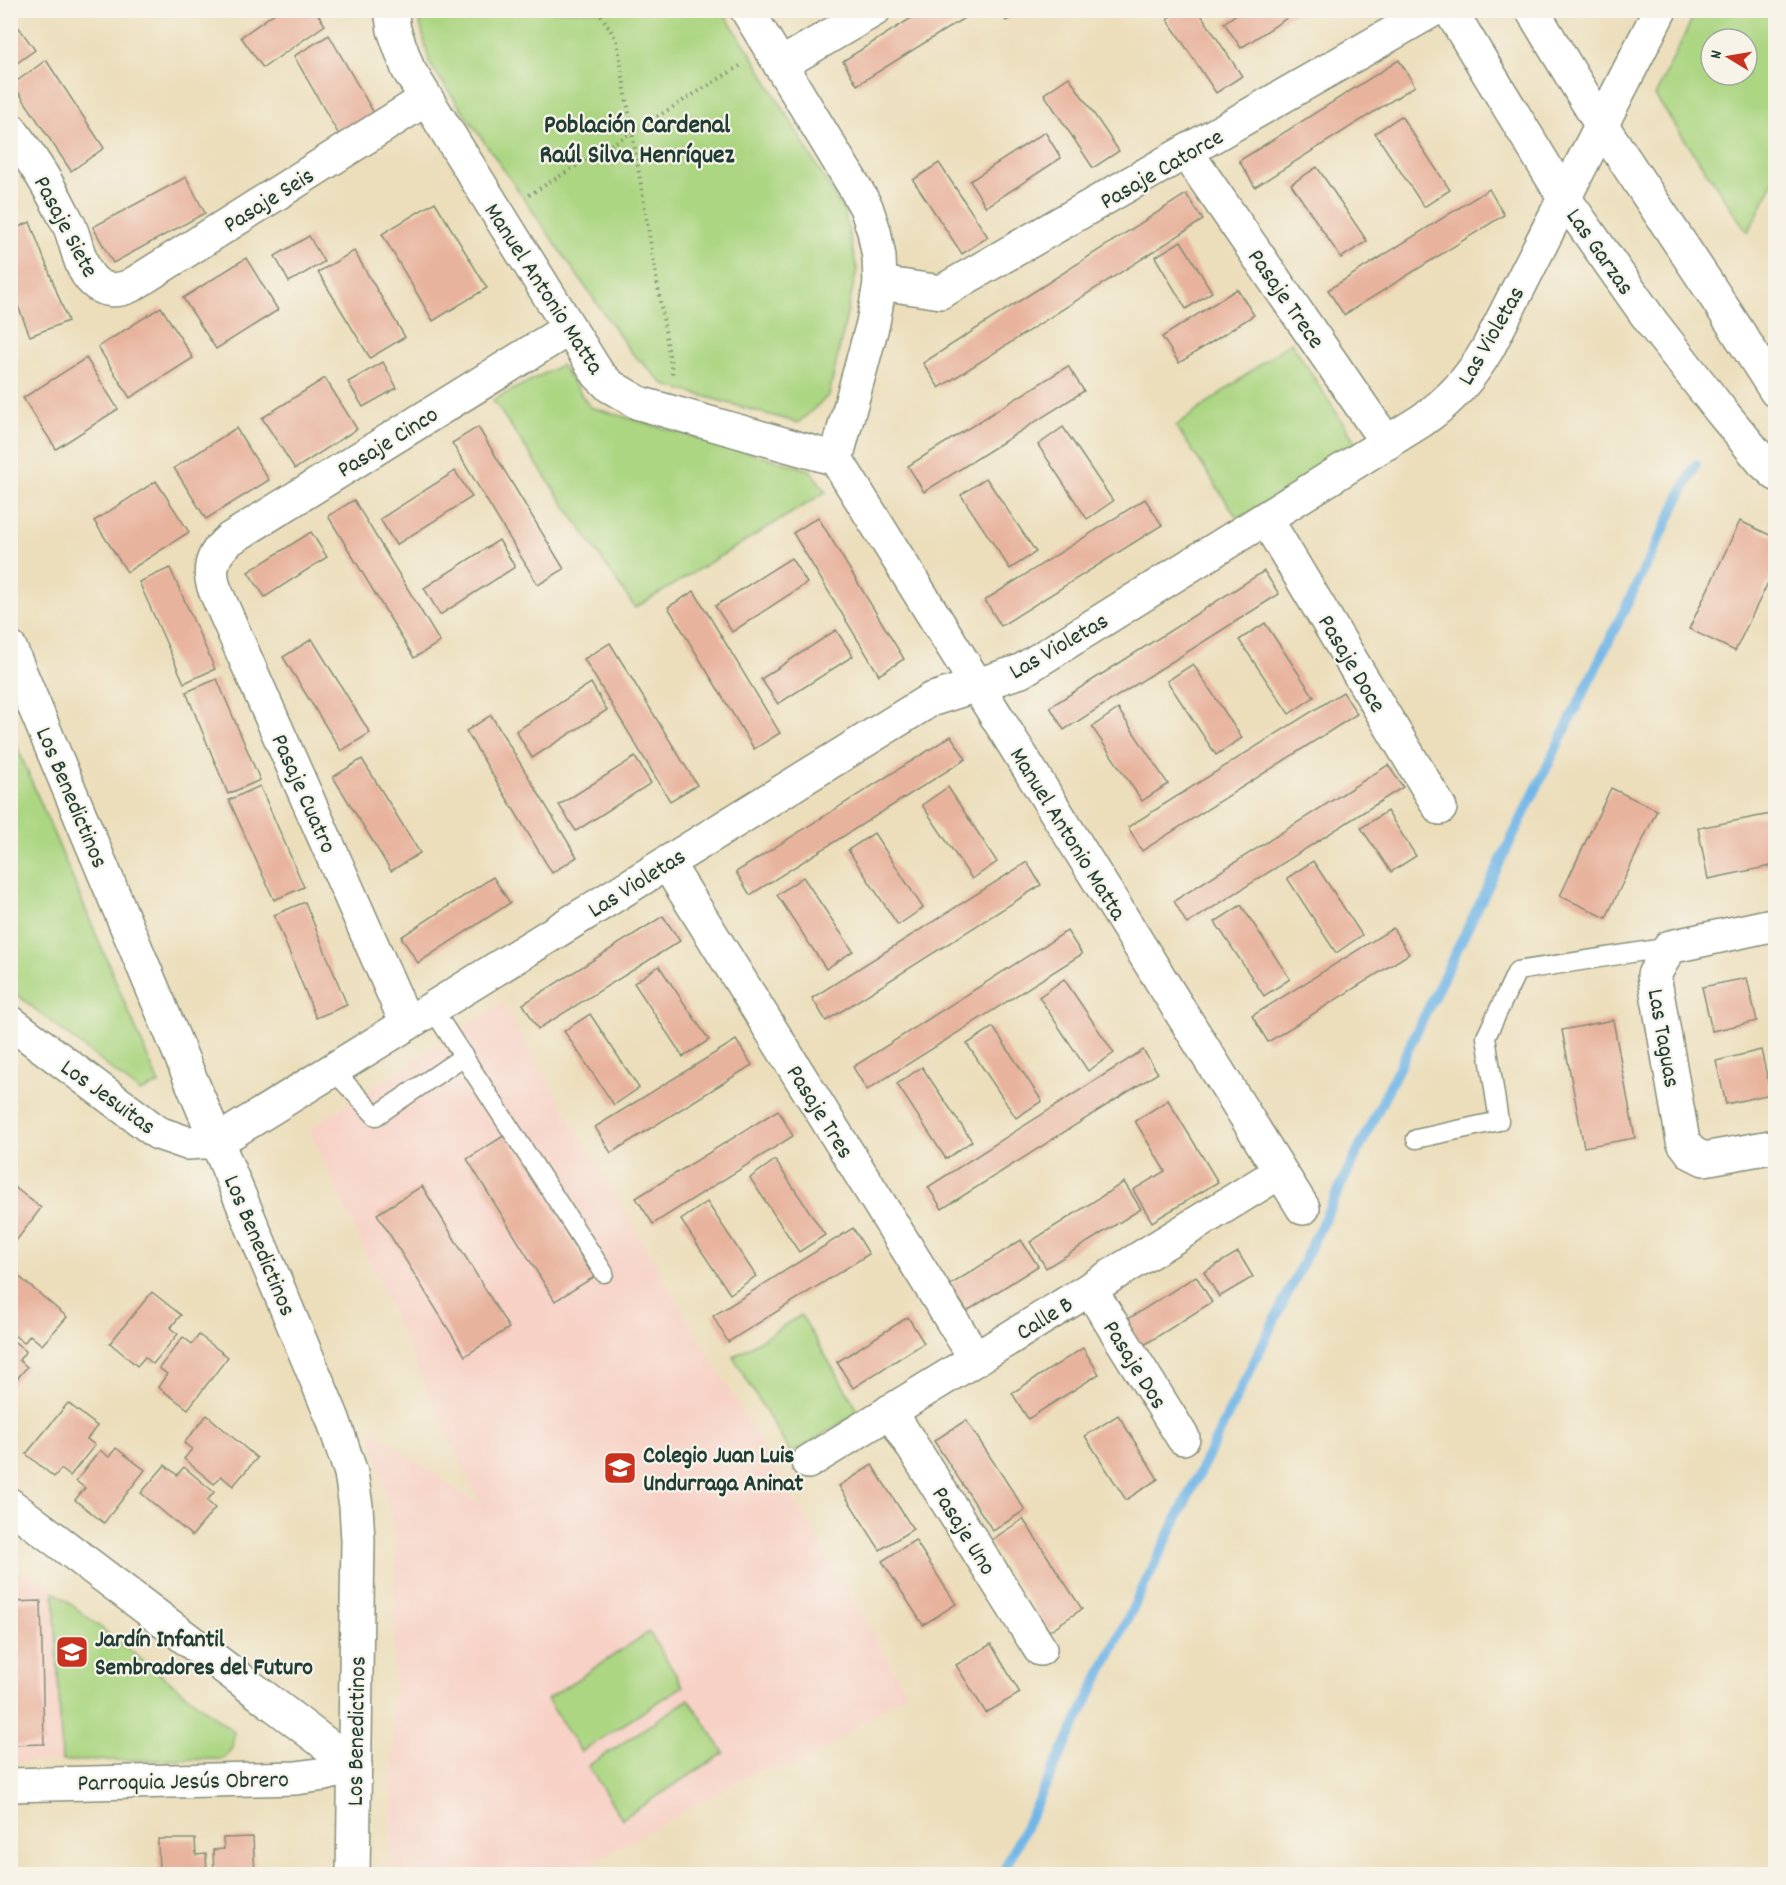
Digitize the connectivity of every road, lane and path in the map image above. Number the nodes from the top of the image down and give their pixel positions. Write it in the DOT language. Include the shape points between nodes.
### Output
graph roads {
  1 [pos="391,10"];
  2 [pos="598,10"];
  3 [pos="747,10"];
  4 [pos="874,10"];
  5 [pos="1433,10"];
  6 [pos="1450,10"];
  7 [pos="1532,10"];
  8 [pos="1660,10"];
  9 [pos="775,56"];
  10 [pos="426,99"];
  11 [pos="1602,126"];
  12 [pos="10,129"];
  13 [pos="632,132"];
  14 [pos="1187,153"];
  15 [pos="1565,199"];
  16 [pos="497,214"];
  17 [pos="880,283"];
  18 [pos="107,290"];
  19 [pos="568,329"];
  20 [pos="1776,391"];
  21 [pos="679,414"];
  22 [pos="1387,443"];
  23 [pos="836,459"];
  24 [pos="1776,474"];
  25 [pos="1266,519"];
  26 [pos="213,560"];
  27 [pos="10,648"];
  28 [pos="977,685"];
  29 [pos="1440,808"];
  30 [pos="667,863"];
  31 [pos="1776,924"];
  32 [pos="1670,947"];
  33 [pos="420,1016"];
  34 [pos="10,1022"];
  35 [pos="464,1056"];
  36 [pos="333,1070"];
  37 [pos="1416,1139"];
  38 [pos="218,1141"];
  39 [pos="1776,1146"];
  40 [pos="1280,1172"];
  41 [pos="1303,1208"];
  42 [pos="604,1273"];
  43 [pos="1090,1289"];
  44 [pos="976,1359"];
  45 [pos="890,1411"];
  46 [pos="1183,1438"];
  47 [pos="808,1462"];
  48 [pos="10,1505"];
  49 [pos="1040,1650"];
  50 [pos="355,1766"];
  51 [pos="10,1785"];
  52 [pos="353,1875"];
  1 -- 10 [label="street, Manuel Antonio Matta" via="400,50"];
  2 -- 13 [label="path" via="617,41"];
  3 -- 9 [label="street"];
  4 -- 9 [label="street"];
  5 -- 14 [label="street, Pasaje Catorce"];
  6 -- 15 [label="street, Las Garzas"];
  7 -- 11 [label="street"];
  8 -- 11 [label="street, Las Violetas"];
  9 -- 13 [label="path"];
  9 -- 17 [label="street" via="866,207 879,257"];
  10 -- 16 [label="street, Manuel Antonio Matta"];
  10 -- 18 [label="street, Pasaje Seis" via="132,285"];
  11 -- 15 [label="street, Las Violetas"];
  11 -- 20 [label="street"];
  12 -- 18 [label="street, Pasaje Siete" via="45,181 69,226 87,273"];
  13 -- 16 [label="path"];
  13 -- 21 [label="path"];
  14 -- 17 [label="street, Pasaje Catorce" via="941,292"];
  14 -- 22 [label="street, Pasaje Trece"];
  15 -- 22 [label="street, Las Violetas" via="1476,370 1441,407"];
  15 -- 24 [label="street, Las Garzas" via="1653,324"];
  16 -- 19 [label="street, Manuel Antonio Matta"];
  17 -- 23 [label="street"];
  19 -- 21 [label="street, Manuel Antonio Matta" via="610,386 639,402"];
  19 -- 26 [label="street, Pasaje Cinco" via="230,539"];
  21 -- 23 [label="street, Manuel Antonio Matta"];
  22 -- 25 [label="street, Las Violetas"];
  23 -- 28 [label="street, Manuel Antonio Matta"];
  25 -- 28 [label="street, Las Violetas" via="1021,671"];
  25 -- 29 [label="street, Pasaje Doce"];
  26 -- 33 [label="street, Pasaje Cuatro" via="215,590"];
  27 -- 38 [label="street, Los Benedictinos"];
  28 -- 30 [label="street, Las Violetas" via="930,700"];
  28 -- 40 [label="street, Manuel Antonio Matta"];
  30 -- 33 [label="street, Las Violetas"];
  30 -- 44 [label="street, Pasaje Tres"];
  31 -- 32 [label="street"];
  32 -- 37 [label="lane" via="1518,971 1486,1037 1499,1120"];
  32 -- 39 [label="street, Las Taguas" via="1654,975 1683,1140 1692,1154 1704,1159"];
  33 -- 35 [label="lane"];
  33 -- 36 [label="street, Las Violetas"];
  34 -- 38 [label="street, Los Jesuitas" via="158,1133 187,1143"];
  35 -- 36 [label="lane" via="376,1116"];
  35 -- 42 [label="lane"];
  36 -- 38 [label="street, Las Violetas"];
  38 -- 50 [label="street, Los Benedictinos" via="333,1419 351,1473 358,1540"];
  40 -- 41 [label="street, Manuel Antonio Matta"];
  40 -- 43 [label="street, Calle B"];
  43 -- 44 [label="street, Calle B"];
  43 -- 46 [label="street, Pasaje Dos"];
  44 -- 45 [label="street, Calle B"];
  45 -- 47 [label="street, Calle B"];
  45 -- 49 [label="street, Pasaje Uno"];
  48 -- 50 [label="street"];
  50 -- 51 [label="street, Parroquia Jesús Obrero" via="296,1778"];
  50 -- 52 [label="street, Los Benedictinos"];
}
